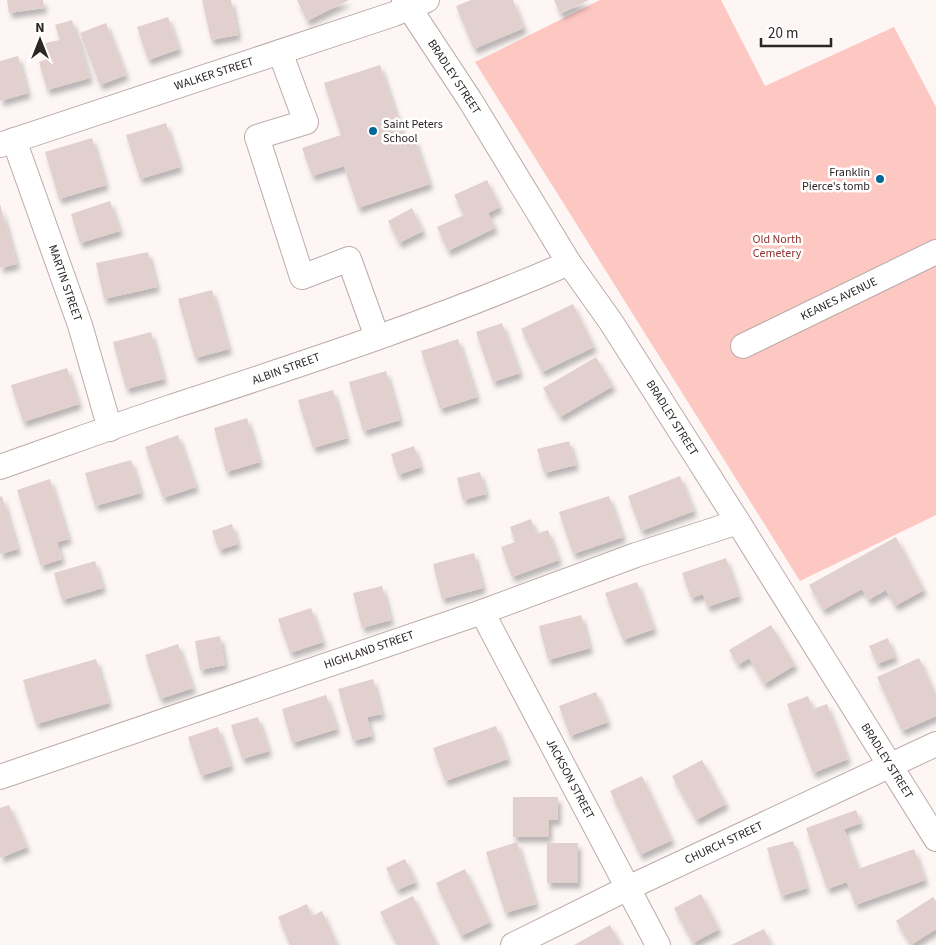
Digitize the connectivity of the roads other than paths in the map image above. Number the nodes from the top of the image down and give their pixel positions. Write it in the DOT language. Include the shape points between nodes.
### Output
graph roads {
  1 [pos="413,3"];
  2 [pos="280,52"];
  3 [pos="7,142"];
  4 [pos="936,252"];
  5 [pos="569,263"];
  6 [pos="377,337"];
  7 [pos="743,346"];
  8 [pos="110,429"];
  9 [pos="0,468"];
  10 [pos="738,522"];
  11 [pos="482,612"];
  12 [pos="936,744"];
  13 [pos="890,766"];
  14 [pos="0,777"];
  15 [pos="936,839"];
  16 [pos="628,888"];
  17 [pos="513,945"];
  18 [pos="658,945"];
  1 -- 2 [label="street, WALKER STREET"];
  1 -- 5 [label="street, BRADLEY STREET"];
  2 -- 3 [label="street, WALKER STREET"];
  2 -- 6 [label="street" via="306,122 257,137 302,276 349,259"];
  3 -- 8 [label="street, MARTIN STREET" via="80,325"];
  4 -- 7 [label="street, KEANES AVENUE"];
  5 -- 6 [label="street, ALBIN STREET" via="502,292"];
  5 -- 10 [label="street, BRADLEY STREET" via="611,322"];
  6 -- 8 [label="street, ALBIN STREET"];
  8 -- 9 [label="street, ALBIN STREET"];
  10 -- 11 [label="street, HIGHLAND STREET" via="636,555"];
  10 -- 13 [label="street, BRADLEY STREET"];
  11 -- 14 [label="street, HIGHLAND STREET"];
  11 -- 16 [label="street, JACKSON STREET"];
  12 -- 13 [label="street, CHURCH STREET"];
  13 -- 15 [label="street, BRADLEY STREET"];
  13 -- 16 [label="street, CHURCH STREET"];
  16 -- 17 [label="street, CHURCH STREET"];
  16 -- 18 [label="street, JACKSON STREET"];
}
